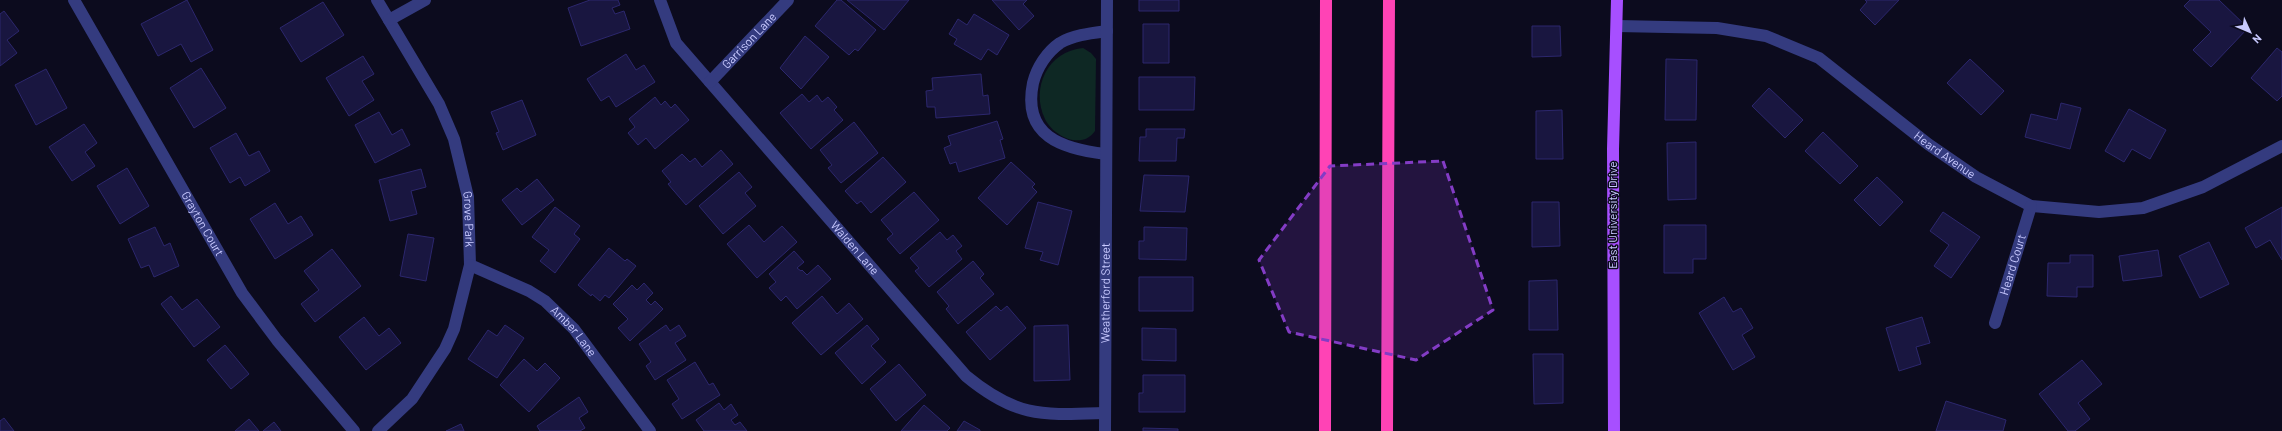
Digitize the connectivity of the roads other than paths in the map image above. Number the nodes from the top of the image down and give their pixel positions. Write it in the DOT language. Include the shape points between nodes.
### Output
graph roads {
  1 [pos="74,0"];
  2 [pos="377,0"];
  3 [pos="425,0"];
  4 [pos="660,0"];
  5 [pos="788,0"];
  6 [pos="1107,0"];
  7 [pos="1326,0"];
  8 [pos="1389,0"];
  9 [pos="1617,0"];
  10 [pos="389,20"];
  11 [pos="1618,26"];
  12 [pos="1107,31"];
  13 [pos="710,82"];
  14 [pos="2282,146"];
  15 [pos="1106,154"];
  16 [pos="2031,206"];
  17 [pos="470,265"];
  18 [pos="1995,324"];
  19 [pos="1105,413"];
  20 [pos="354,431"];
  21 [pos="378,431"];
  22 [pos="650,431"];
  23 [pos="1105,431"];
  24 [pos="1325,431"];
  25 [pos="1387,431"];
  26 [pos="1614,431"];
  1 -- 20 [label="street, Grayton Court" via="242,293 277,340"];
  2 -- 10 [label="street, Grove Park"];
  3 -- 10 [label="street"];
  4 -- 13 [label="street, Walden Lane" via="676,43"];
  5 -- 13 [label="street, Garrison Lane"];
  6 -- 12 [label="street, Weatherford Street"];
  7 -- 24 [label="highway"];
  8 -- 25 [label="highway"];
  9 -- 11 [label="main road, East University Drive"];
  10 -- 17 [label="street, Grove Park" via="439,104 454,139 468,197"];
  11 -- 16 [label="street, Heard Avenue" via="1717,28 1766,36 1819,58 1928,144 1976,177"];
  11 -- 26 [label="main road, East University Drive" via="1613,150"];
  12 -- 15 [label="street, Weatherford Street"];
  12 -- 15 [label="street" via="1085,34 1060,43 1044,59 1034,79 1030,100 1034,121 1050,138 1064,146"];
  13 -- 19 [label="street, Walden Lane" via="966,376 986,392 1011,406 1035,414"];
  14 -- 16 [label="street, Heard Avenue" via="2203,187 2143,208 2099,212"];
  15 -- 19 [label="street, Weatherford Street"];
  16 -- 18 [label="street, Heard Court"];
  17 -- 21 [label="street, Grove Park" via="454,329 445,349 412,399"];
  17 -- 22 [label="street, Amber Lane" via="529,291 545,301 574,329"];
  19 -- 23 [label="street, Weatherford Street"];
}
